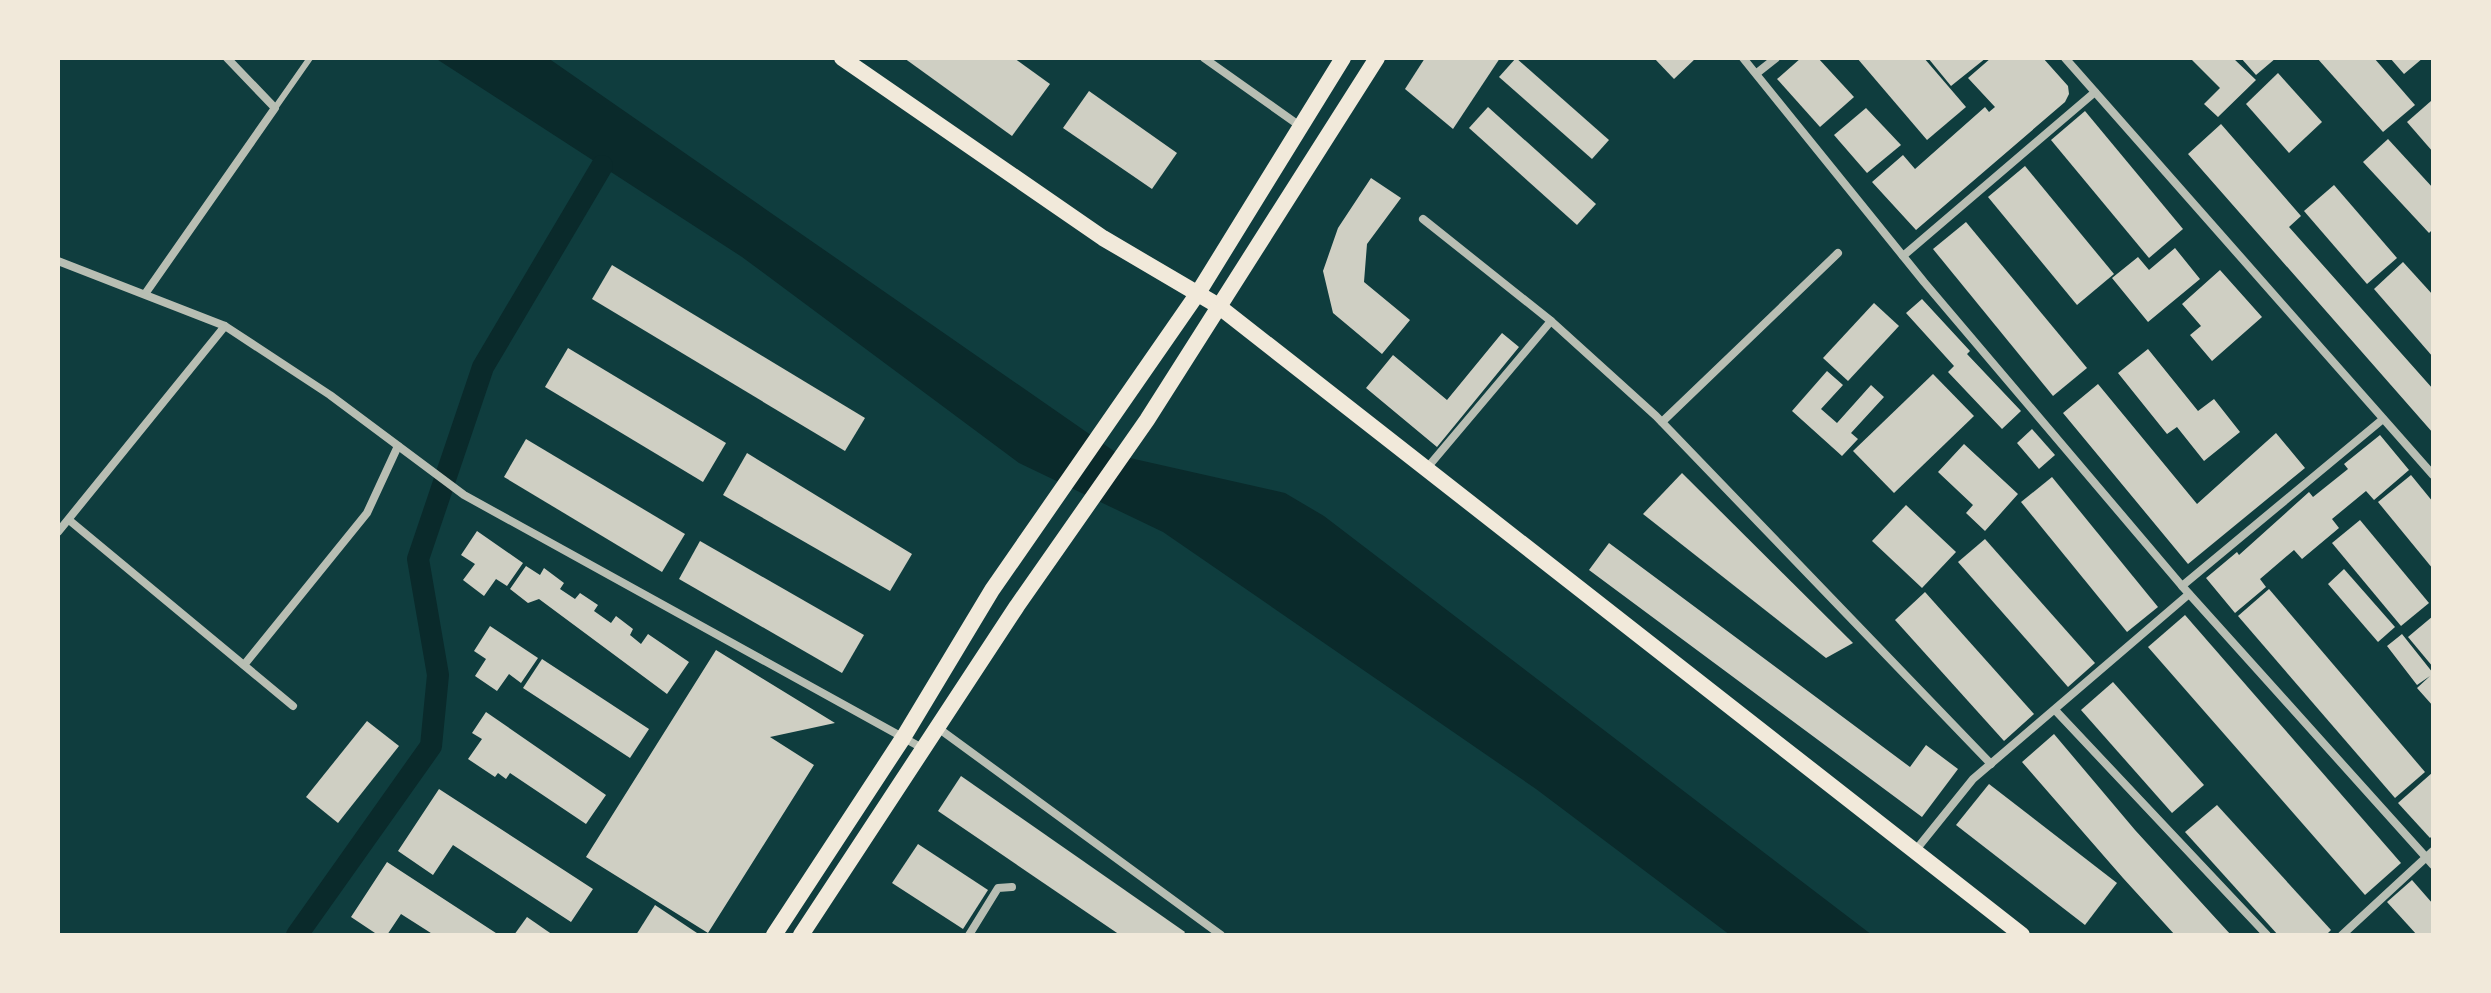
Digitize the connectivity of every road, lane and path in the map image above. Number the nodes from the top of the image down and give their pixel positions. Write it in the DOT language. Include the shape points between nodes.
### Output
graph roads {
  1 [pos="227,58"];
  2 [pos="310,58"];
  3 [pos="842,58"];
  4 [pos="1204,58"];
  5 [pos="1343,58"];
  6 [pos="1377,58"];
  7 [pos="1743,58"];
  8 [pos="1776,58"];
  9 [pos="2065,58"];
  10 [pos="1757,73"];
  11 [pos="2095,92"];
  12 [pos="275,108"];
  13 [pos="1300,126"];
  14 [pos="1423,219"];
  15 [pos="1838,253"];
  16 [pos="1903,256"];
  17 [pos="58,261"];
  18 [pos="1198,293"];
  19 [pos="145,294"];
  20 [pos="1217,305"];
  21 [pos="1551,321"];
  22 [pos="225,326"];
  23 [pos="2383,419"];
  24 [pos="1662,422"];
  25 [pos="398,446"];
  26 [pos="1427,468"];
  27 [pos="2433,475"];
  28 [pos="69,520"];
  29 [pos="58,532"];
  30 [pos="2182,586"];
  31 [pos="2189,594"];
  32 [pos="244,665"];
  33 [pos="293,706"];
  34 [pos="2055,710"];
  35 [pos="937,728"];
  36 [pos="903,738"];
  37 [pos="924,749"];
  38 [pos="1991,764"];
  39 [pos="1915,851"];
  40 [pos="2431,858"];
  41 [pos="1012,887"];
  42 [pos="774,935"];
  43 [pos="801,935"];
  44 [pos="969,935"];
  45 [pos="1221,935"];
  46 [pos="2022,935"];
  47 [pos="2267,935"];
  48 [pos="2342,935"];
  1 -- 12 [label="street"];
  2 -- 12 [label="lane"];
  3 -- 18 [label="main road" via="1103,238"];
  4 -- 13 [label="street"];
  5 -- 13 [label="main road"];
  6 -- 20 [label="main road"];
  7 -- 10 [label="street"];
  8 -- 10 [label="street"];
  9 -- 11 [label="street"];
  10 -- 16 [label="street"];
  11 -- 16 [label="street"];
  11 -- 23 [label="street"];
  12 -- 19 [label="street"];
  13 -- 18 [label="main road"];
  14 -- 21 [label="street"];
  15 -- 24 [label="street"];
  16 -- 30 [label="street"];
  17 -- 19 [label="street"];
  18 -- 20 [label="main road"];
  18 -- 36 [label="main road" via="992,590"];
  19 -- 22 [label="street"];
  20 -- 26 [label="main road"];
  20 -- 35 [label="main road" via="1147,420"];
  21 -- 24 [label="street"];
  21 -- 26 [label="street"];
  22 -- 25 [label="street"];
  22 -- 28 [label="street"];
  23 -- 27 [label="street"];
  23 -- 30 [label="street"];
  24 -- 38 [label="street"];
  25 -- 32 [label="street" via="367,513"];
  25 -- 36 [label="street" via="464,495"];
  26 -- 39 [label="main road"];
  28 -- 29 [label="street"];
  28 -- 32 [label="street"];
  30 -- 31 [label="street"];
  31 -- 34 [label="street"];
  31 -- 40 [label="street"];
  32 -- 33 [label="street"];
  34 -- 38 [label="street"];
  34 -- 47 [label="street"];
  35 -- 37 [label="main road"];
  35 -- 45 [label="street"];
  36 -- 37 [label="street"];
  36 -- 42 [label="main road"];
  37 -- 43 [label="main road"];
  38 -- 39 [label="street"];
  39 -- 46 [label="main road"];
  40 -- 48 [label="street"];
  41 -- 44 [label="street" via="998,888"];
}
